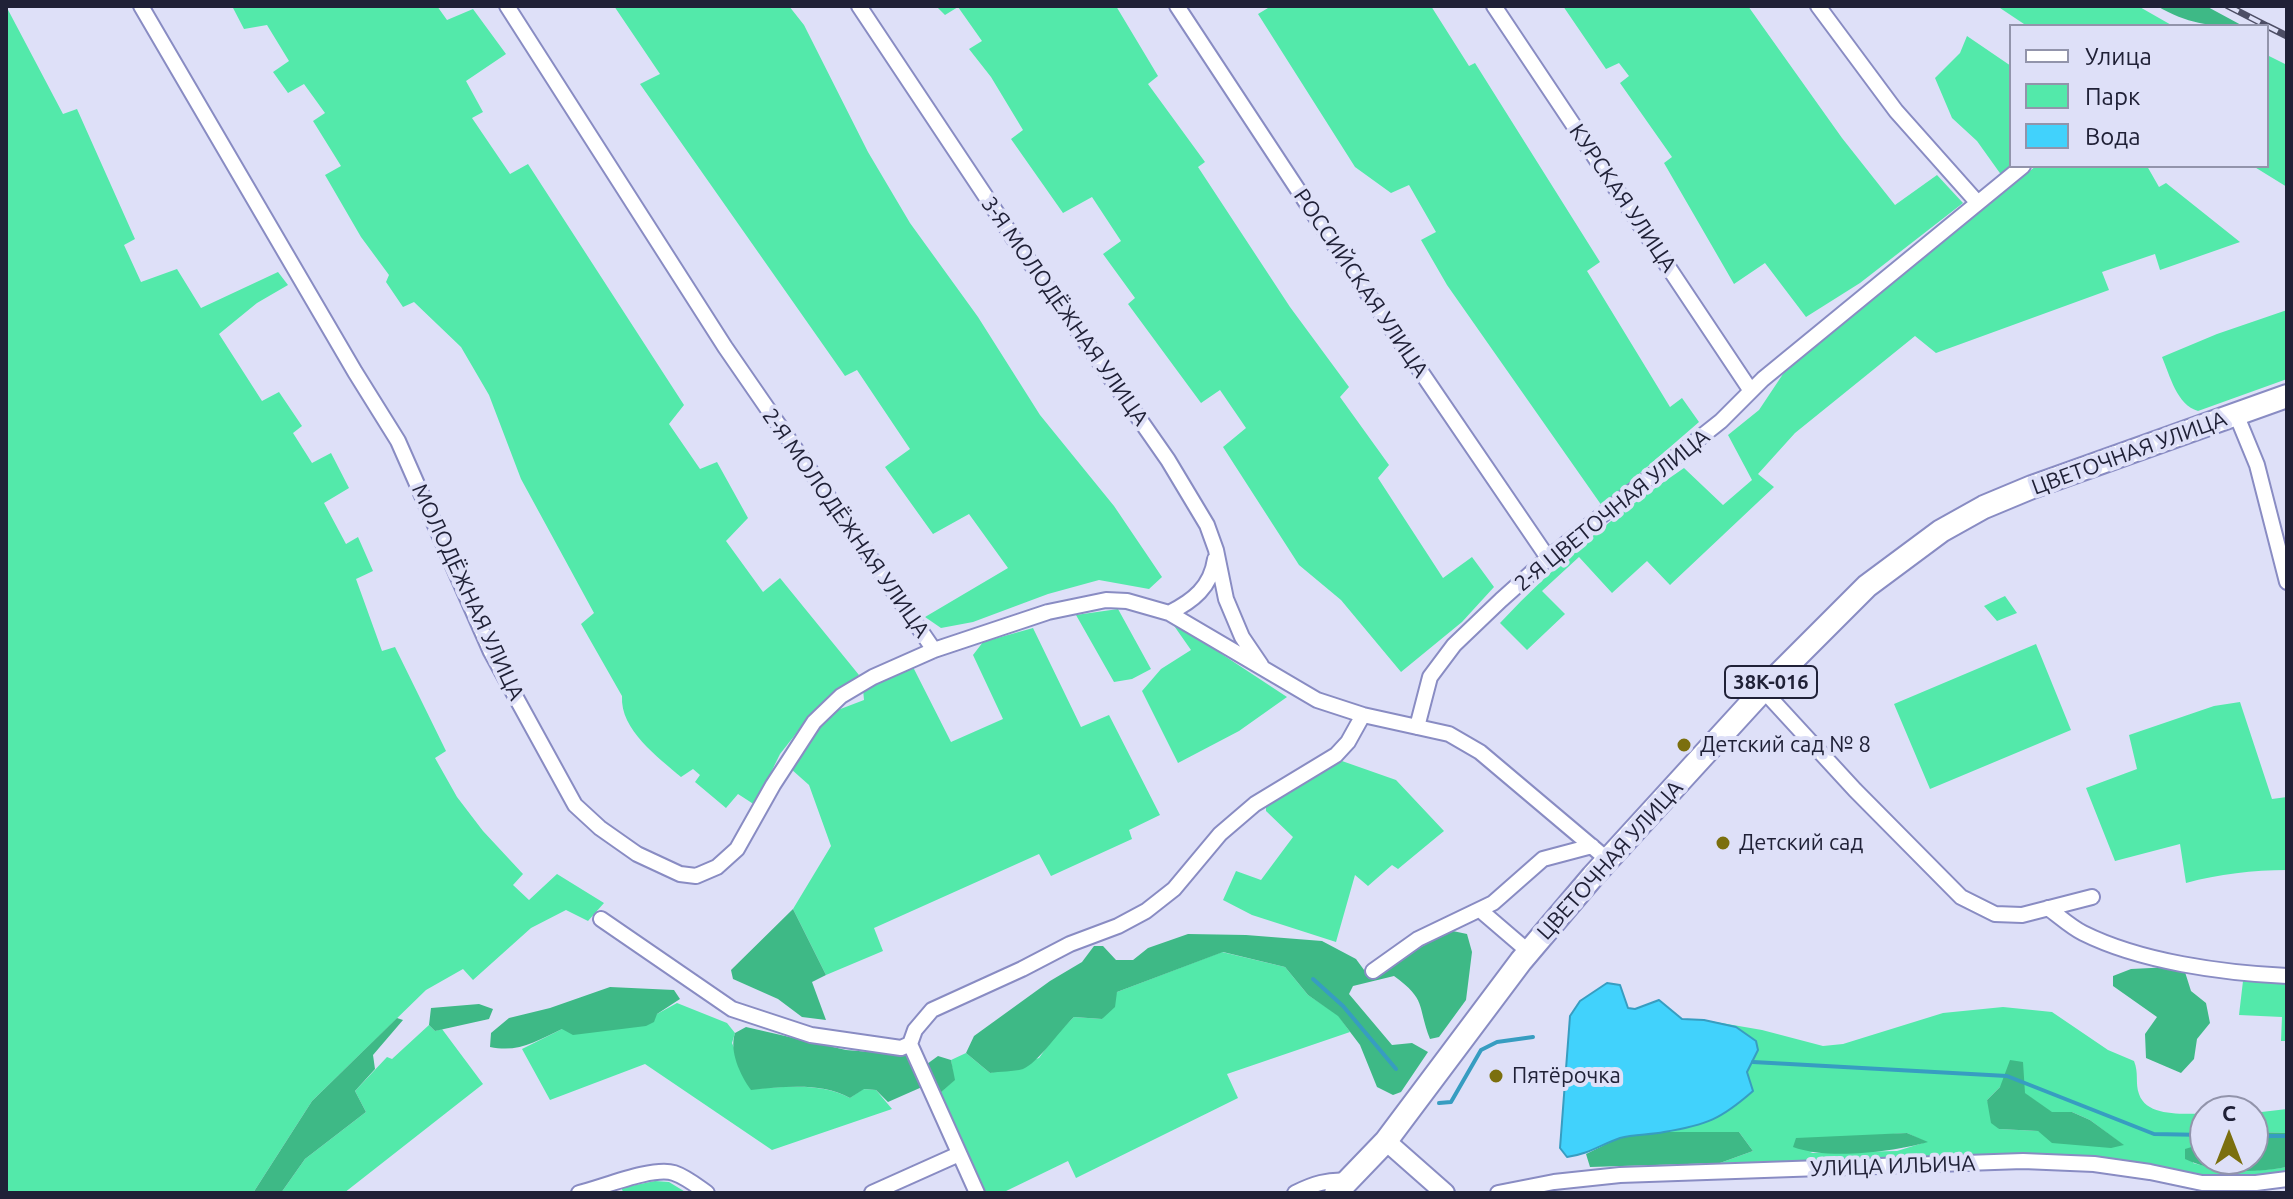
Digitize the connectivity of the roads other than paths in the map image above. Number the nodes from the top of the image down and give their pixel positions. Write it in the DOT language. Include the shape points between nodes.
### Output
graph roads {
  1 [pos="141,6"];
  2 [pos="507,6"];
  3 [pos="859,6"];
  4 [pos="1177,6"];
  5 [pos="1494,6"];
  6 [pos="1818,6"];
  7 [pos="2020,168"];
  8 [pos="1977,202"];
  9 [pos="1751,391"];
  10 [pos="2287,396"];
  11 [pos="2236,414"];
  12 [pos="1216,550"];
  13 [pos="1548,558"];
  14 [pos="2287,582"];
  15 [pos="1169,613"];
  16 [pos="934,650"];
  17 [pos="1266,672"];
  18 [pos="1763,690"];
  19 [pos="1363,715"];
  20 [pos="1417,727"];
  21 [pos="1600,853"];
  22 [pos="2092,897"];
  23 [pos="2048,908"];
  24 [pos="1480,910"];
  25 [pos="601,919"];
  26 [pos="1529,952"];
  27 [pos="1373,971"];
  28 [pos="2287,976"];
  29 [pos="910,1044"];
  30 [pos="1386,1141"];
  31 [pos="959,1154"];
  32 [pos="2287,1179"];
  33 [pos="1342,1187"];
  34 [pos="579,1193"];
  35 [pos="707,1193"];
  36 [pos="872,1193"];
  37 [pos="977,1193"];
  38 [pos="1295,1193"];
  39 [pos="1445,1193"];
  40 [pos="1498,1193"];
  1 -- 16 [label="street, МОЛОДЁЖНАЯ УЛИЦА" via="398,441 491,652 575,805 600,828 637,854 680,874 696,876 717,867 737,849 814,722 841,696"];
  2 -- 16 [label="street, 2-Я МОЛОДЁЖНАЯ УЛИЦА" via="725,347"];
  3 -- 12 [label="street, 3-Я МОЛОДЁЖНАЯ УЛИЦА" via="1168,460"];
  4 -- 13 [label="street, РОССИЙСКАЯ УЛИЦА"];
  5 -- 9 [label="street, КУРСКАЯ УЛИЦА"];
  6 -- 8 [label="street" via="1896,111"];
  7 -- 8 [label="street, 2-Я ЦВЕТОЧНАЯ УЛИЦА"];
  8 -- 9 [label="street, 2-Я ЦВЕТОЧНАЯ УЛИЦА"];
  9 -- 13 [label="street, 2-Я ЦВЕТОЧНАЯ УЛИЦА" via="1721,421"];
  10 -- 11 [label="main road, ЦВЕТОЧНАЯ УЛИЦА / 38К-016"];
  11 -- 14 [label="street" via="2257,465"];
  11 -- 18 [label="main road, ЦВЕТОЧНАЯ УЛИЦА / 38К-016" via="2032,487 1941,531 1867,586"];
  12 -- 15 [label="street" via="1212,575 1191,602"];
  12 -- 17 [label="street, 3-Я МОЛОДЁЖНАЯ УЛИЦА" via="1226,599 1242,637"];
  13 -- 20 [label="street, 2-Я ЦВЕТОЧНАЯ УЛИЦА" via="1454,645 1430,677"];
  15 -- 16 [label="street, 2-Я МОЛОДЁЖНАЯ УЛИЦА" via="1127,601 1087,603"];
  15 -- 17 [label="street, 2-Я МОЛОДЁЖНАЯ УЛИЦА"];
  17 -- 19 [label="street, 2-Я МОЛОДЁЖНАЯ УЛИЦА" via="1317,700"];
  18 -- 21 [label="main road, ЦВЕТОЧНАЯ УЛИЦА / 38К-016"];
  18 -- 23 [label="street" via="1961,897 1995,914 2022,915"];
  19 -- 20 [label="street, 2-Я МОЛОДЁЖНАЯ УЛИЦА"];
  19 -- 29 [label="street" via="1336,755 1255,804 1146,911 932,1010"];
  20 -- 21 [label="street" via="1449,734 1480,752"];
  21 -- 24 [label="street" via="1543,859"];
  21 -- 26 [label="main road, ЦВЕТОЧНАЯ УЛИЦА / 38К-016"];
  22 -- 23 [label="street"];
  23 -- 28 [label="street" via="2082,932 2122,948 2205,968"];
  24 -- 26 [label="street"];
  24 -- 27 [label="street" via="1418,939"];
  25 -- 29 [label="street" via="732,1009 811,1035 890,1047"];
  26 -- 30 [label="main road, ЦВЕТОЧНАЯ УЛИЦА / 38К-016"];
  29 -- 31 [label="street"];
  30 -- 33 [label="main road"];
  30 -- 39 [label="street"];
  31 -- 36 [label="street"];
  31 -- 37 [label="street"];
  32 -- 40 [label="street, УЛИЦА ИЛЬИЧА" via="2202,1183 2094,1164 2023,1161 1620,1175"];
  33 -- 38 [label="street" via="1332,1180"];
  34 -- 35 [label="street" via="666,1171"];
}
